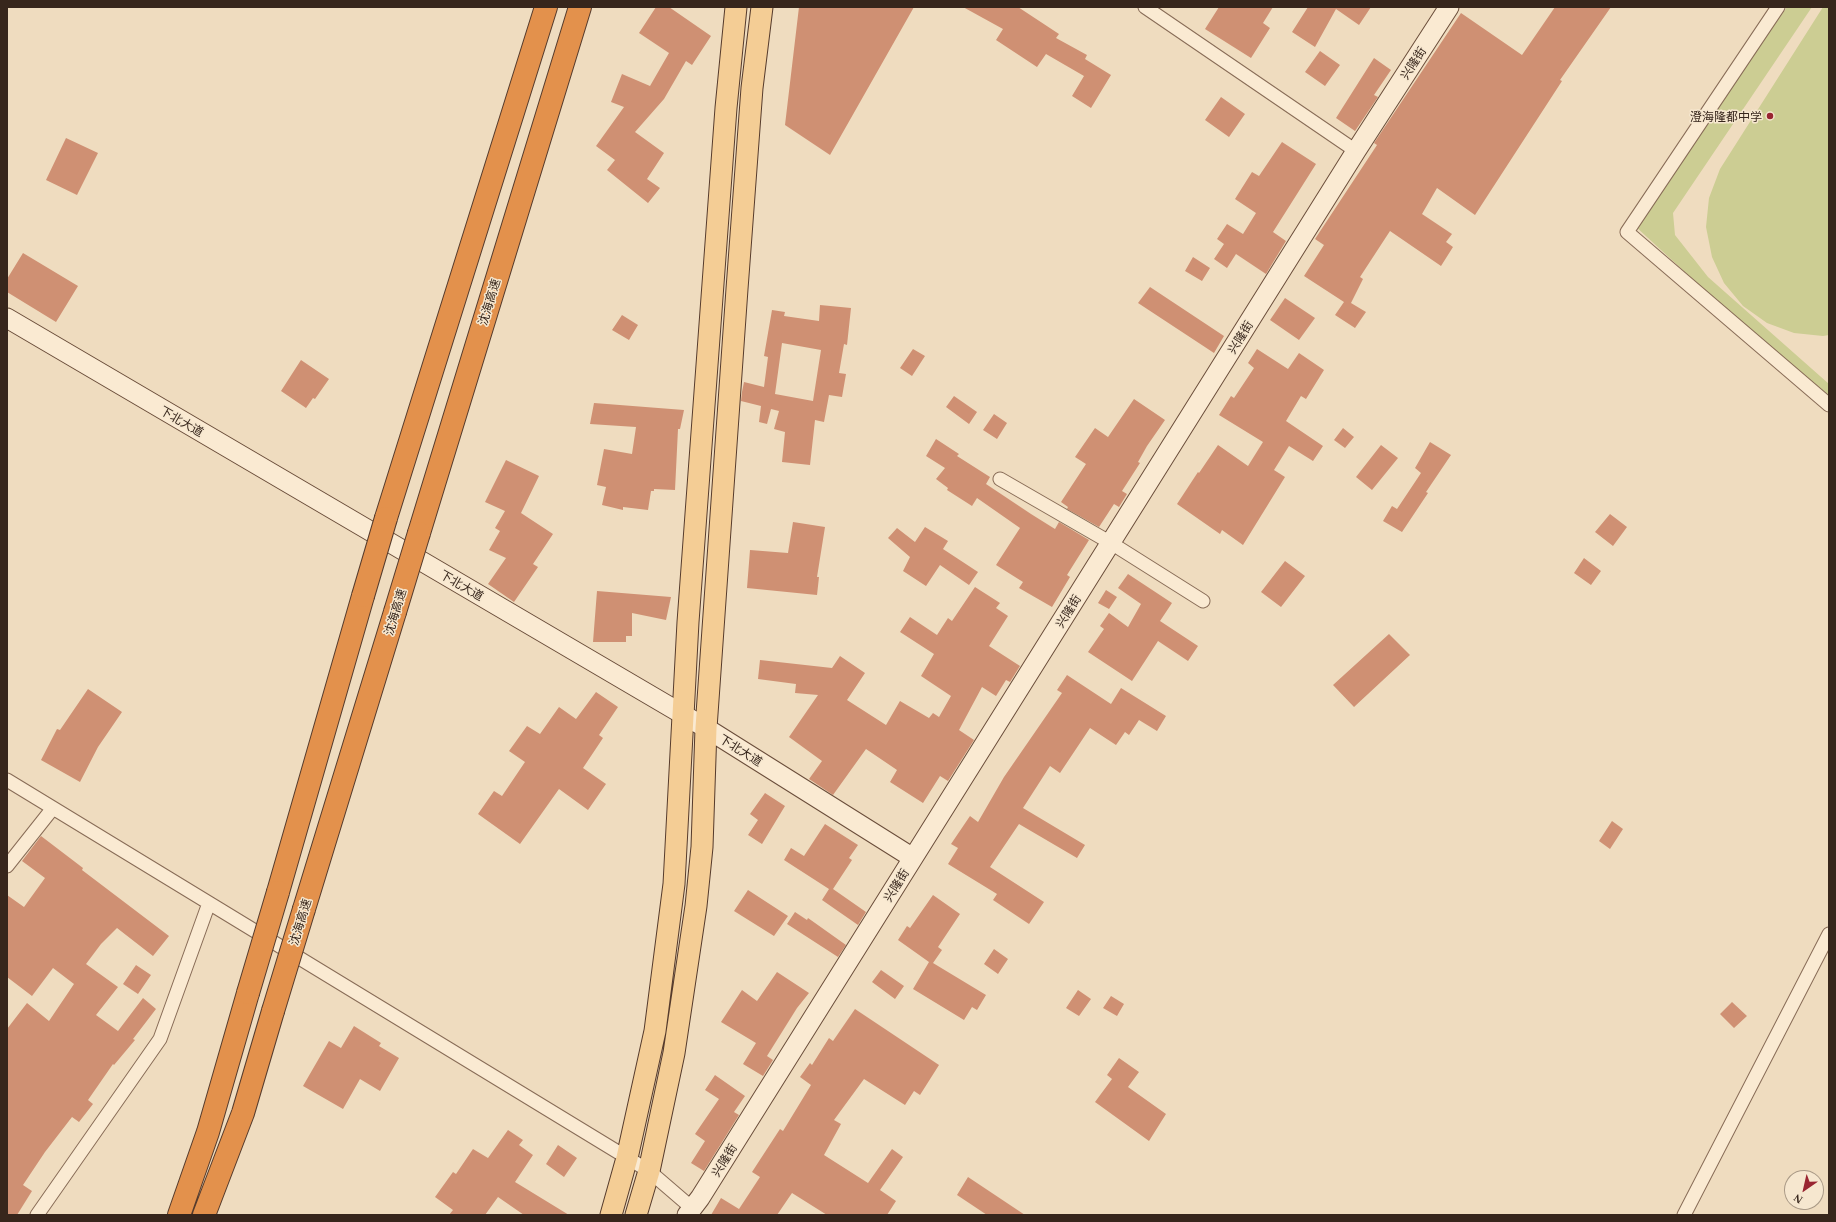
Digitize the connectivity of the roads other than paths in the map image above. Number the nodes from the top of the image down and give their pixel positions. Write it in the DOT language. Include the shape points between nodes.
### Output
graph roads {
  1 [pos="546,7"];
  2 [pos="580,7"];
  3 [pos="736,7"];
  4 [pos="762,7"];
  5 [pos="1145,7"];
  6 [pos="1449,7"];
  7 [pos="1778,7"];
  8 [pos="1356,151"];
  9 [pos="7,318"];
  10 [pos="1829,405"];
  11 [pos="1000,479"];
  12 [pos="1110,543"];
  13 [pos="1203,601"];
  14 [pos="684,715"];
  15 [pos="706,728"];
  16 [pos="7,780"];
  17 [pos="53,808"];
  18 [pos="913,858"];
  19 [pos="7,866"];
  20 [pos="209,903"];
  21 [pos="1829,934"];
  22 [pos="628,1158"];
  23 [pos="649,1172"];
  24 [pos="690,1211"];
  25 [pos="37,1215"];
  26 [pos="179,1215"];
  27 [pos="204,1215"];
  28 [pos="611,1215"];
  29 [pos="636,1215"];
  30 [pos="1684,1215"];
  1 -- 26 [label="highway, bridge" via="386,518 208,1132"];
  2 -- 27 [label="highway, 沈海高速, bridge" via="243,1113"];
  3 -- 14 [label="main road" via="689,614"];
  4 -- 15 [label="main road" via="750,103"];
  5 -- 8 [label="street"];
  6 -- 8 [label="street, 兴隆街"];
  7 -- 10 [label="street" via="1627,232"];
  8 -- 12 [label="street, 兴隆街"];
  9 -- 14 [label="street, 下北大道"];
  11 -- 12 [label="street"];
  12 -- 13 [label="street"];
  12 -- 18 [label="street, 兴隆街"];
  14 -- 15 [label="street, 下北大道"];
  14 -- 22 [label="main road" via="674,884 655,1031"];
  15 -- 18 [label="street, 下北大道"];
  15 -- 23 [label="main road" via="702,847 696,906 674,1052"];
  16 -- 17 [label="street"];
  17 -- 19 [label="street"];
  17 -- 20 [label="street"];
  18 -- 24 [label="street, 兴隆街"];
  20 -- 22 [label="street"];
  20 -- 25 [label="street" via="160,1039"];
  21 -- 30 [label="street"];
  22 -- 23 [label="street"];
  22 -- 28 [label="main road"];
  23 -- 24 [label="street"];
  23 -- 29 [label="main road"];
}
